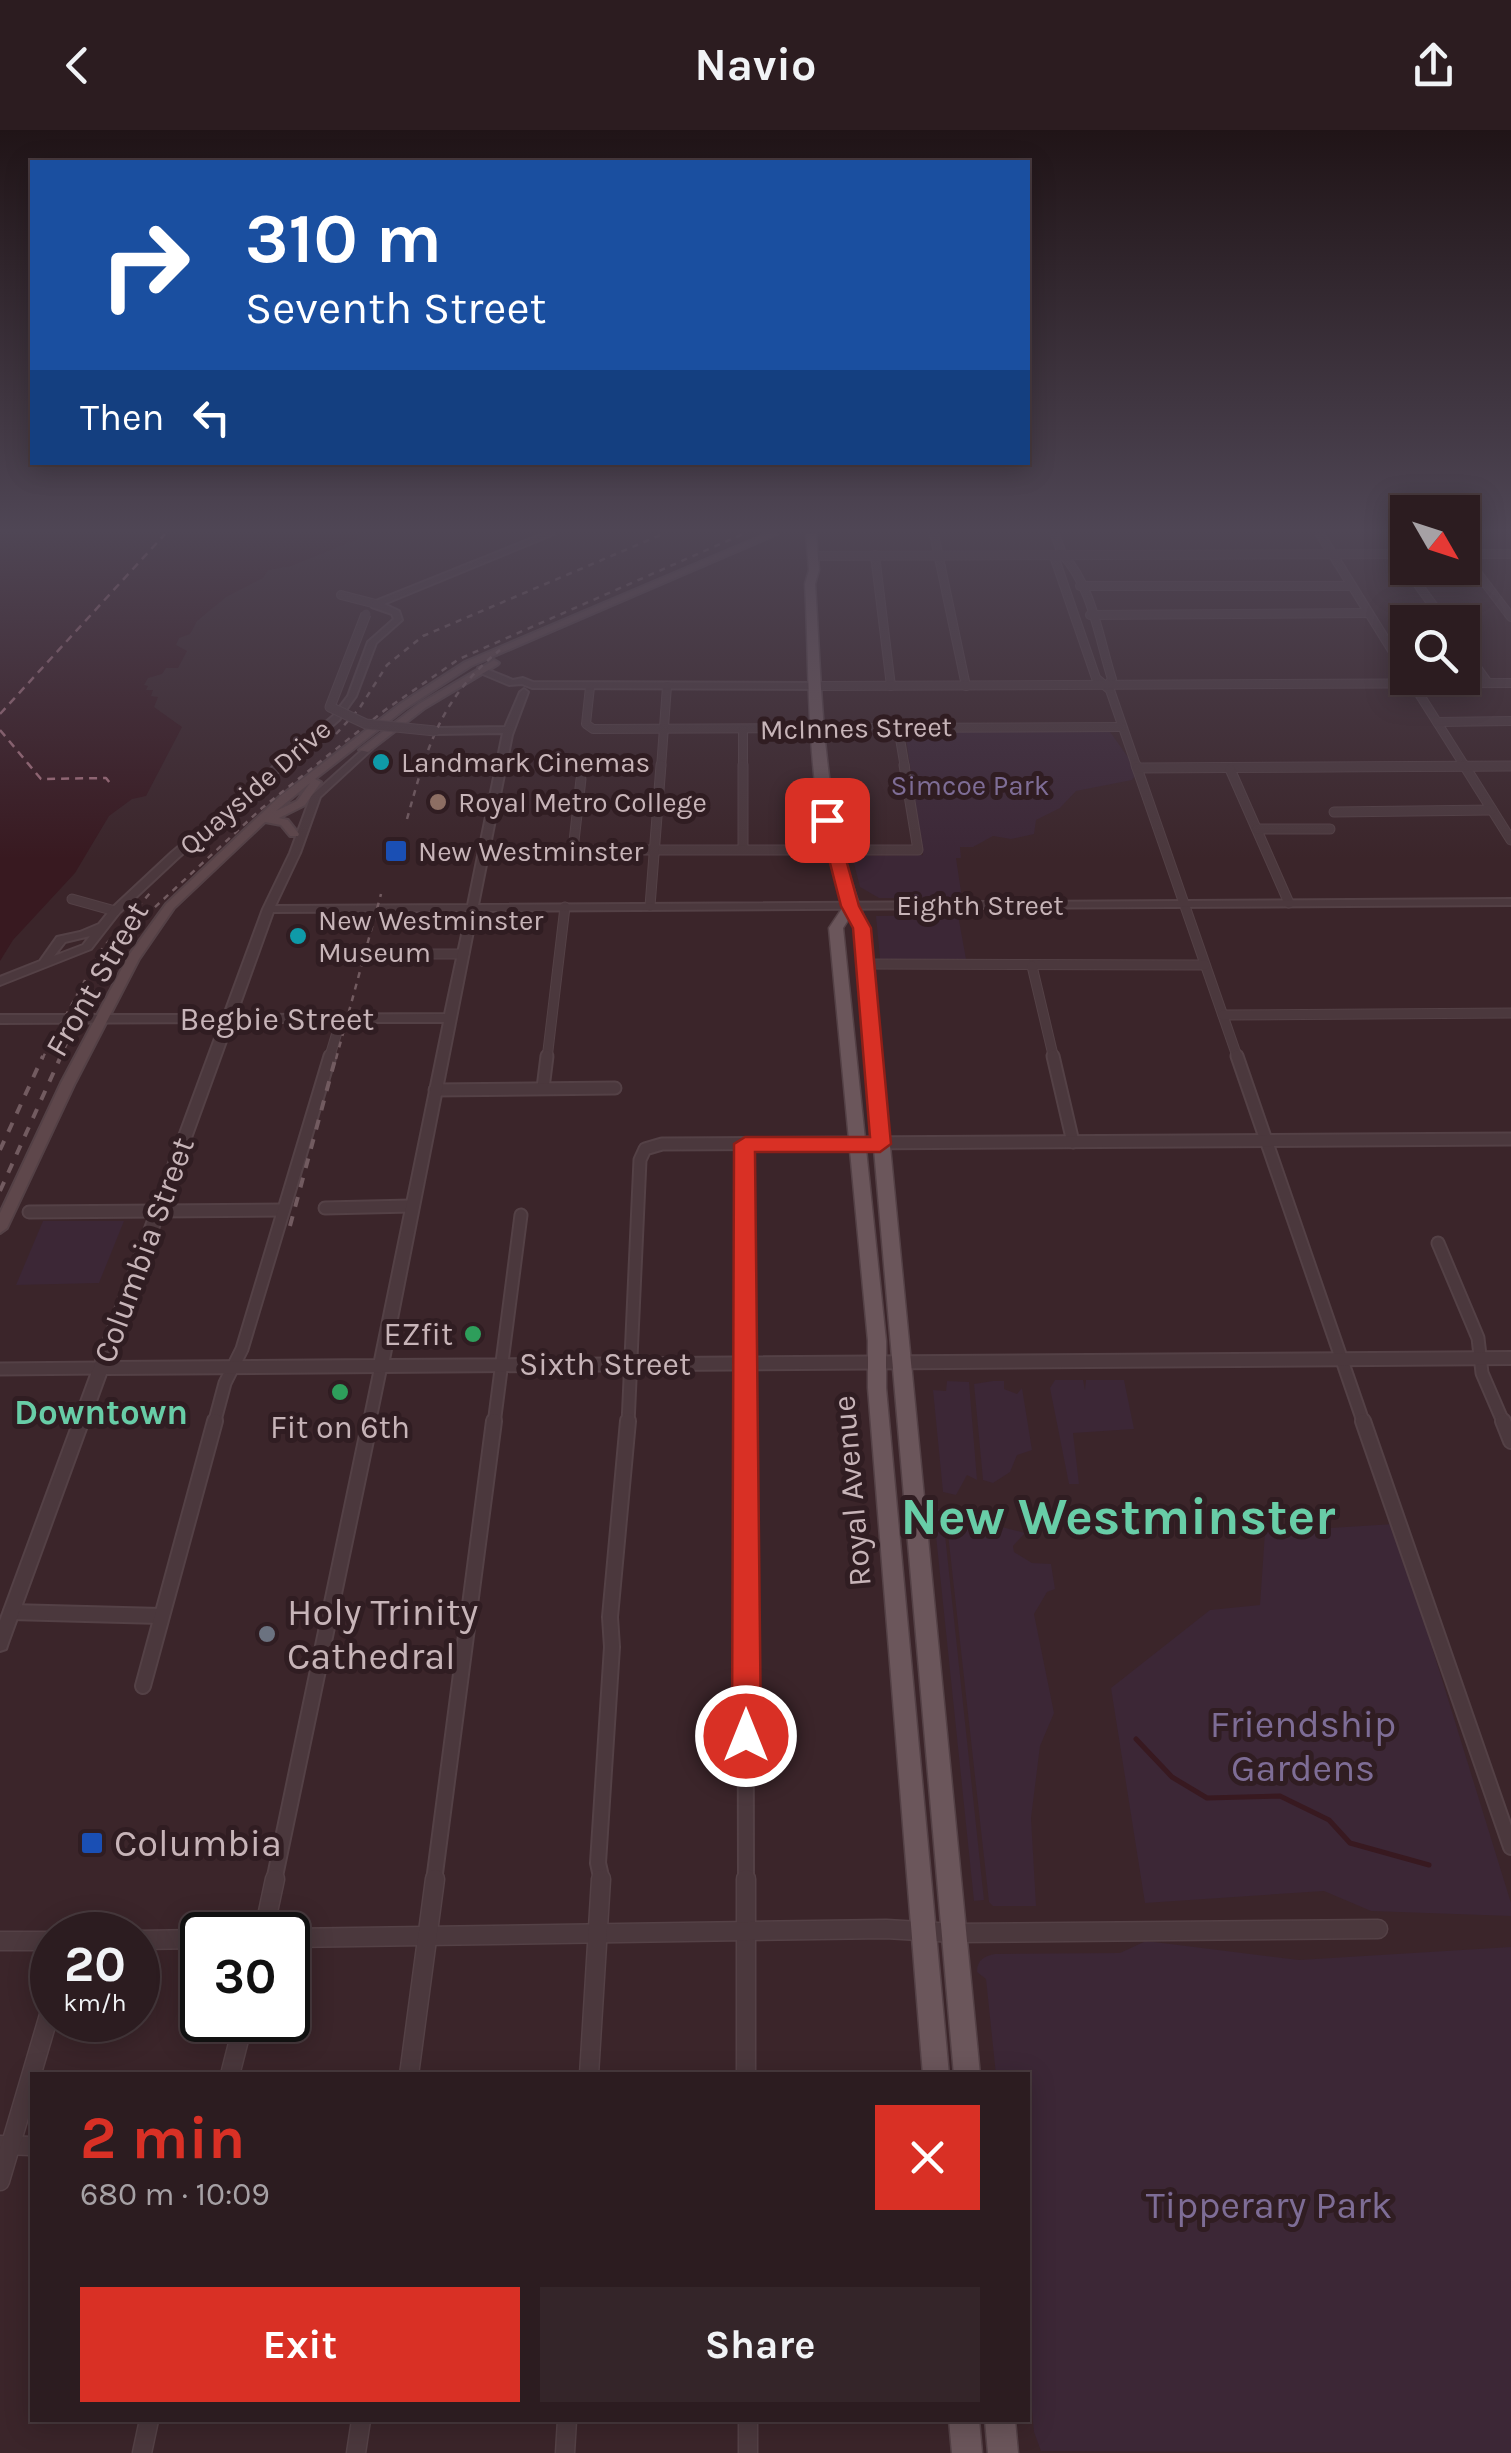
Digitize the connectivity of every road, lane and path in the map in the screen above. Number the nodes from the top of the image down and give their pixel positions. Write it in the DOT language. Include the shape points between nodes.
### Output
graph roads {
  1 [pos="355,642"];
  2 [pos="372,642"];
  3 [pos="517,642"];
  4 [pos="532,642"];
  5 [pos="815,642"];
  6 [pos="886,642"];
  7 [pos="957,642"];
  8 [pos="1084,642"];
  9 [pos="1099,642"];
  10 [pos="468,664"];
  11 [pos="481,670"];
  12 [pos="1480,672"];
  13 [pos="1390,679"];
  14 [pos="1511,682"];
  15 [pos="1480,683"];
  16 [pos="1488,683"];
  17 [pos="1108,685"];
  18 [pos="666,686"];
  19 [pos="818,686"];
  20 [pos="891,686"];
  21 [pos="966,686"];
  22 [pos="590,687"];
  23 [pos="523,688"];
  24 [pos="1420,695"];
  25 [pos="1437,722"];
  26 [pos="1511,722"];
  27 [pos="510,726"];
  28 [pos="1122,726"];
  29 [pos="898,727"];
  30 [pos="666,728"];
  31 [pos="821,728"];
  32 [pos="743,730"];
  33 [pos="368,747"];
  34 [pos="339,758"];
  35 [pos="1465,766"];
  36 [pos="1511,766"];
  37 [pos="1137,768"];
  38 [pos="1230,769"];
  39 [pos="331,770"];
  40 [pos="581,779"];
  41 [pos="300,803"];
  42 [pos="1492,810"];
  43 [pos="1334,812"];
  44 [pos="265,822"];
  45 [pos="1330,829"];
  46 [pos="1257,830"];
  47 [pos="244,834"];
  48 [pos="294,834"];
  49 [pos="1511,840"];
  50 [pos="743,848"];
  51 [pos="486,850"];
  52 [pos="573,850"];
  53 [pos="656,850"];
  54 [pos="834,850"];
  55 [pos="290,858"];
  56 [pos="72,899"];
  57 [pos="1511,902"];
  58 [pos="1289,903"];
  59 [pos="1183,905"];
  60 [pos="650,906"];
  61 [pos="850,906"];
  62 [pos="473,907"];
  63 [pos="565,907"];
  64 [pos="268,908"];
  65 [pos="115,911"];
  66 [pos="86,940"];
  67 [pos="59,952"];
  68 [pos="384,954"];
  69 [pos="464,954"];
  70 [pos="864,964"];
  71 [pos="1205,965"];
  72 [pos="1032,966"];
  73 [pos="0,981"];
  74 [pos="1511,1014"];
  75 [pos="1223,1015"];
  76 [pos="340,1018"];
  77 [pos="452,1018"];
  78 [pos="0,1019"];
  79 [pos="102,1019"];
  80 [pos="228,1019"];
  81 [pos="543,1088"];
  82 [pos="615,1088"];
  83 [pos="436,1090"];
  84 [pos="1511,1139"];
  85 [pos="1266,1141"];
  86 [pos="1072,1142"];
  87 [pos="745,1144"];
  88 [pos="858,1144"];
  89 [pos="880,1144"];
  90 [pos="645,1149"];
  91 [pos="411,1206"];
  92 [pos="325,1208"];
  93 [pos="161,1210"];
  94 [pos="283,1210"];
  95 [pos="29,1212"];
  96 [pos="521,1215"];
  97 [pos="0,1228"];
  98 [pos="1438,1243"];
  99 [pos="1478,1358"];
  100 [pos="1511,1358"];
  101 [pos="1342,1359"];
  102 [pos="878,1362"];
  103 [pos="902,1362"];
  104 [pos="746,1363"];
  105 [pos="630,1364"];
  106 [pos="500,1365"];
  107 [pos="234,1366"];
  108 [pos="381,1366"];
  109 [pos="100,1368"];
  110 [pos="0,1369"];
  111 [pos="1511,1441"];
  112 [pos="11,1612"];
  113 [pos="161,1616"];
  114 [pos="0,1643"];
  115 [pos="143,1686"];
  116 [pos="1511,1846"];
  117 [pos="268,1912"];
  118 [pos="1378,1929"];
  119 [pos="925,1931"];
  120 [pos="747,1932"];
  121 [pos="954,1932"];
  122 [pos="599,1935"];
  123 [pos="426,1936"];
  124 [pos="310,1938"];
  125 [pos="30,1940"];
  126 [pos="0,1941"];
  127 [pos="40,2042"];
  128 [pos="238,2042"];
  129 [pos="231,2072"];
  130 [pos="409,2072"];
  131 [pos="590,2072"];
  132 [pos="746,2072"];
  133 [pos="936,2072"];
  134 [pos="968,2072"];
  135 [pos="5,2146"];
  136 [pos="0,2182"];
  137 [pos="149,2422"];
  138 [pos="361,2422"];
  139 [pos="567,2422"];
  140 [pos="748,2422"];
  141 [pos="964,2422"];
  142 [pos="1000,2422"];
  143 [pos="142,2453"];
  144 [pos="356,2453"];
  145 [pos="564,2453"];
  146 [pos="748,2453"];
  147 [pos="967,2453"];
  148 [pos="1003,2453"];
  1 -- 27 [label="street, bridge" via="333,710 402,730"];
  2 -- 65 [label="street, Quayside Drive" via="342,711"];
  3 -- 10 [label="main road, Columbia Street"];
  4 -- 11 [label="main road, Columbia Street"];
  5 -- 19 [label="main road, Royal Avenue"];
  6 -- 20 [label="street"];
  7 -- 21 [label="street"];
  8 -- 17 [label="street" via="1096,678"];
  9 -- 17 [label="street" via="1112,679"];
  10 -- 11 [label="main road"];
  10 -- 34 [label="main road, Columbia Street"];
  11 -- 23 [label="street"];
  11 -- 33 [label="main road, Columbia Street"];
  12 -- 16 [label="street"];
  13 -- 17 [label="street"];
  14 -- 16 [label="street"];
  15 -- 16 [label="street"];
  17 -- 21 [label="street"];
  17 -- 28 [label="street"];
  18 -- 19 [label="street"];
  18 -- 22 [label="street"];
  18 -- 30 [label="street"];
  19 -- 20 [label="street"];
  19 -- 31 [label="main road, Royal Avenue"];
  20 -- 21 [label="street"];
  22 -- 23 [label="street"];
  22 -- 30 [label="street, McInnes Street" via="590,728"];
  23 -- 27 [label="street"];
  24 -- 25 [label="street"];
  25 -- 26 [label="street"];
  25 -- 35 [label="street"];
  27 -- 51 [label="street"];
  28 -- 29 [label="street, McInnes Street"];
  28 -- 37 [label="street"];
  29 -- 31 [label="street, McInnes Street"];
  29 -- 54 [label="street" via="918,850"];
  30 -- 32 [label="street, McInnes Street"];
  30 -- 53 [label="street"];
  31 -- 32 [label="street, McInnes Street"];
  31 -- 54 [label="main road, Royal Avenue"];
  32 -- 50 [label="street"];
  33 -- 39 [label="main road, Columbia Street"];
  33 -- 55 [label="street, Columbia Street" via="316,796"];
  34 -- 39 [label="main road"];
  34 -- 47 [label="main road, Front Street"];
  35 -- 36 [label="street"];
  35 -- 38 [label="street"];
  35 -- 42 [label="street"];
  37 -- 38 [label="street"];
  37 -- 59 [label="street"];
  38 -- 46 [label="street"];
  39 -- 41 [label="main road, Columbia Street"];
  40 -- 52 [label="street"];
  41 -- 44 [label="main road"];
  41 -- 48 [label="street, Columbia Street"];
  42 -- 43 [label="street"];
  42 -- 49 [label="street"];
  44 -- 47 [label="main road"];
  44 -- 48 [label="main road" via="284,822"];
  45 -- 46 [label="street"];
  46 -- 58 [label="street"];
  47 -- 79 [label="main road, Front Street" via="153,928"];
  48 -- 55 [label="street, Columbia Street"];
  50 -- 53 [label="street"];
  50 -- 54 [label="street"];
  51 -- 52 [label="street"];
  51 -- 62 [label="street"];
  52 -- 53 [label="street"];
  53 -- 60 [label="street"];
  54 -- 61 [label="main road, Royal Avenue"];
  55 -- 64 [label="street, Columbia Street"];
  56 -- 65 [label="street"];
  57 -- 58 [label="street, Eighth Street"];
  58 -- 59 [label="street, Eighth Street"];
  59 -- 61 [label="street, Eighth Street"];
  59 -- 71 [label="street"];
  60 -- 61 [label="street, Eighth Street"];
  60 -- 63 [label="street, Eighth Street"];
  61 -- 70 [label="main road, Royal Avenue" via="862,928"];
  61 -- 88 [label="main road, Royal Avenue" via="836,928"];
  62 -- 63 [label="street, Eighth Street"];
  62 -- 64 [label="street, Eighth Street"];
  62 -- 69 [label="street"];
  63 -- 81 [label="street"];
  64 -- 80 [label="street, Columbia Street"];
  65 -- 66 [label="street, Quayside Drive"];
  66 -- 67 [label="street" via="80,952"];
  66 -- 67 [label="street" via="66,936"];
  67 -- 73 [label="street"];
  68 -- 69 [label="street"];
  69 -- 77 [label="street"];
  70 -- 72 [label="street"];
  70 -- 89 [label="main road, Royal Avenue"];
  71 -- 72 [label="street"];
  71 -- 75 [label="street"];
  72 -- 86 [label="street"];
  74 -- 75 [label="street"];
  75 -- 85 [label="street"];
  76 -- 77 [label="street, Begbie Street"];
  76 -- 80 [label="street, Begbie Street"];
  76 -- 94 [label="street"];
  77 -- 83 [label="street"];
  78 -- 79 [label="street"];
  79 -- 80 [label="street, Begbie Street"];
  79 -- 97 [label="main road, Front Street"];
  80 -- 93 [label="street, Columbia Street"];
  81 -- 82 [label="street"];
  81 -- 83 [label="street"];
  83 -- 91 [label="street"];
  84 -- 85 [label="street"];
  85 -- 86 [label="street"];
  85 -- 101 [label="street"];
  86 -- 89 [label="street"];
  87 -- 88 [label="street"];
  87 -- 90 [label="street"];
  87 -- 104 [label="street"];
  88 -- 89 [label="street"];
  88 -- 102 [label="main road, Royal Avenue"];
  89 -- 103 [label="main road, Royal Avenue"];
  90 -- 105 [label="street"];
  91 -- 92 [label="street"];
  91 -- 108 [label="street"];
  93 -- 94 [label="street"];
  93 -- 95 [label="street"];
  93 -- 109 [label="street, Columbia Street"];
  94 -- 107 [label="street"];
  96 -- 106 [label="street"];
  98 -- 99 [label="street" via="1478,1338"];
  99 -- 100 [label="street, Sixth Street"];
  99 -- 101 [label="street, Sixth Street"];
  99 -- 111 [label="street"];
  101 -- 103 [label="street, Sixth Street"];
  101 -- 116 [label="street"];
  102 -- 103 [label="street, Sixth Street"];
  102 -- 104 [label="street, Sixth Street"];
  102 -- 119 [label="main road, Royal Avenue"];
  103 -- 121 [label="main road, Royal Avenue"];
  104 -- 105 [label="street, Sixth Street"];
  104 -- 120 [label="street"];
  105 -- 106 [label="street, Sixth Street"];
  105 -- 122 [label="street" via="610,1618"];
  106 -- 108 [label="street, Sixth Street"];
  106 -- 123 [label="street"];
  107 -- 108 [label="street, Sixth Street"];
  107 -- 109 [label="street, Sixth Street"];
  107 -- 113 [label="street"];
  108 -- 117 [label="street"];
  109 -- 110 [label="street, Sixth Street"];
  109 -- 112 [label="street, Columbia Street"];
  112 -- 113 [label="street"];
  112 -- 114 [label="street, Columbia Street"];
  113 -- 115 [label="street"];
  118 -- 121 [label="street"];
  119 -- 120 [label="street"];
  119 -- 121 [label="street"];
  119 -- 133 [label="main road, Royal Avenue"];
  120 -- 122 [label="street"];
  120 -- 132 [label="street"];
  121 -- 134 [label="main road, Royal Avenue"];
  122 -- 123 [label="street"];
  122 -- 131 [label="street"];
  123 -- 124 [label="street"];
  123 -- 130 [label="street"];
  125 -- 126 [label="street"];
  127 -- 135 [label="street"];
  128 -- 129 [label="street"];
  135 -- 136 [label="street"];
  137 -- 143 [label="street"];
  138 -- 144 [label="street"];
  139 -- 145 [label="street"];
  140 -- 146 [label="street"];
  141 -- 147 [label="main road"];
  142 -- 148 [label="main road"];
}
